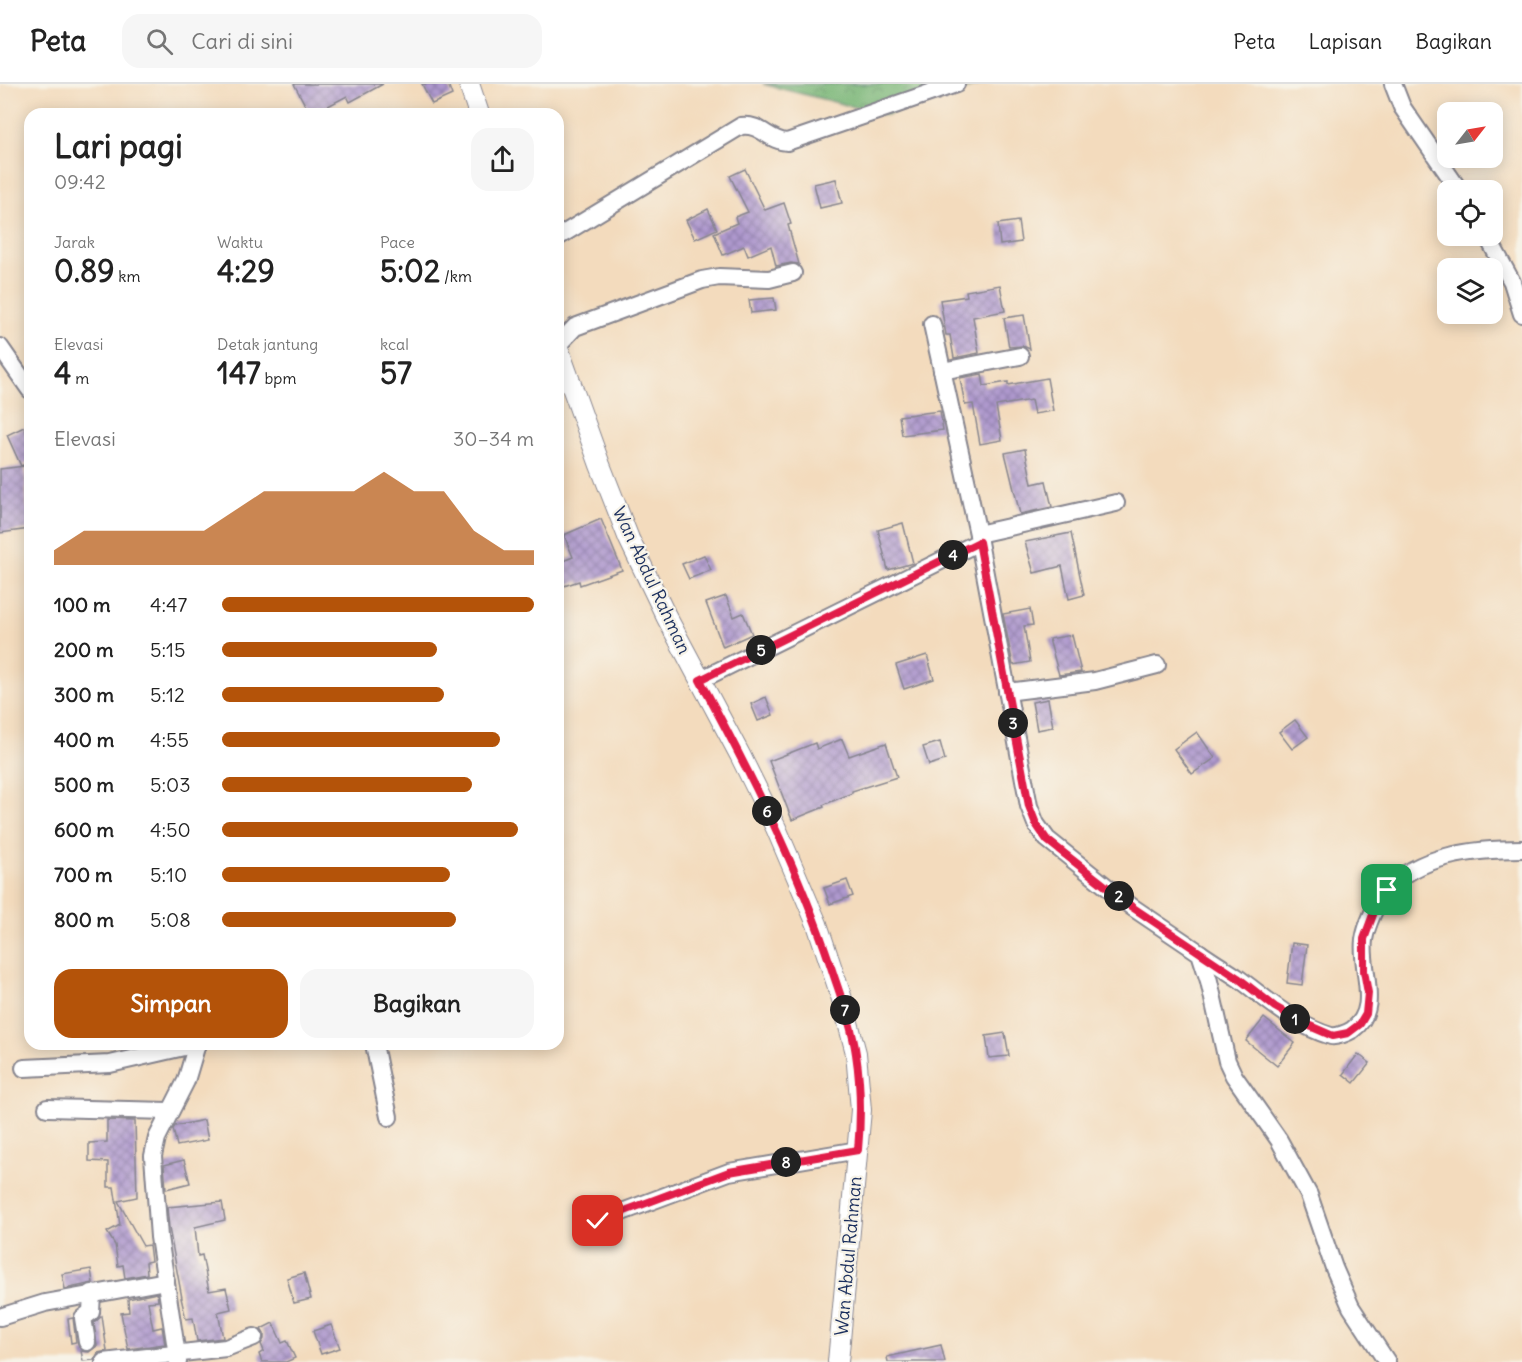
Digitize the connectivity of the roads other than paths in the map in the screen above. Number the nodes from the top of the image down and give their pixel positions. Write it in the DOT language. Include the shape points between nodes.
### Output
graph roads {
  1 [pos="469,84"];
  2 [pos="956,84"];
  3 [pos="1393,84"];
  4 [pos="477,108"];
  5 [pos="1452,180"];
  6 [pos="564,233"];
  7 [pos="1492,246"];
  8 [pos="793,273"];
  9 [pos="1522,314"];
  10 [pos="932,324"];
  11 [pos="564,340"];
  12 [pos="0,347"];
  13 [pos="1020,356"];
  14 [pos="564,363"];
  15 [pos="942,371"];
  16 [pos="24,381"];
  17 [pos="1116,503"];
  18 [pos="978,538"];
  19 [pos="1157,665"];
  20 [pos="700,680"];
  21 [pos="1007,692"];
  22 [pos="1522,849"];
  23 [pos="1200,953"];
  24 [pos="171,1050"];
  25 [pos="195,1050"];
  26 [pos="375,1050"];
  27 [pos="24,1068"];
  28 [pos="47,1108"];
  29 [pos="170,1111"];
  30 [pos="389,1117"];
  31 [pos="858,1150"];
  32 [pos="598,1221"];
  33 [pos="166,1281"];
  34 [pos="92,1293"];
  35 [pos="0,1317"];
  36 [pos="254,1336"];
  37 [pos="87,1342"];
  38 [pos="177,1358"];
  39 [pos="104,1362"];
  40 [pos="838,1362"];
  41 [pos="1387,1362"];
  1 -- 4 [label="street"];
  2 -- 6 [label="street" via="787,142 755,126 741,126"];
  3 -- 5 [label="street" via="1402,107"];
  7 -- 9 [label="street" via="1512,282"];
  8 -- 11 [label="street" via="769,279 702,280 575,327"];
  10 -- 15 [label="street"];
  12 -- 16 [label="street"];
  13 -- 15 [label="street"];
  14 -- 20 [label="street, Wan Abdul Rahman" via="630,539"];
  15 -- 18 [label="street"];
  17 -- 18 [label="street"];
  18 -- 20 [label="street"];
  18 -- 21 [label="street"];
  19 -- 21 [label="street" via="1095,681"];
  20 -- 31 [label="street, Wan Abdul Rahman" via="776,828 841,996 856,1053 861,1110"];
  21 -- 23 [label="street" via="1029,806 1047,840 1132,907"];
  22 -- 23 [label="street" via="1496,849 1437,860 1408,872 1387,890 1377,904 1364,939 1366,1014 1348,1033 1333,1036 1303,1023"];
  23 -- 41 [label="street" via="1227,1061 1280,1140 1309,1195 1351,1308"];
  24 -- 27 [label="street" via="110,1064"];
  25 -- 29 [label="street" via="186,1082"];
  26 -- 30 [label="street"];
  28 -- 29 [label="street"];
  29 -- 33 [label="street" via="153,1156"];
  31 -- 32 [label="street" via="729,1172"];
  31 -- 40 [label="street, Wan Abdul Rahman"];
  33 -- 34 [label="street"];
  33 -- 38 [label="street"];
  34 -- 35 [label="street"];
  34 -- 37 [label="street" via="91,1312 83,1318"];
  36 -- 38 [label="street" via="226,1348"];
  38 -- 39 [label="street"];
}
